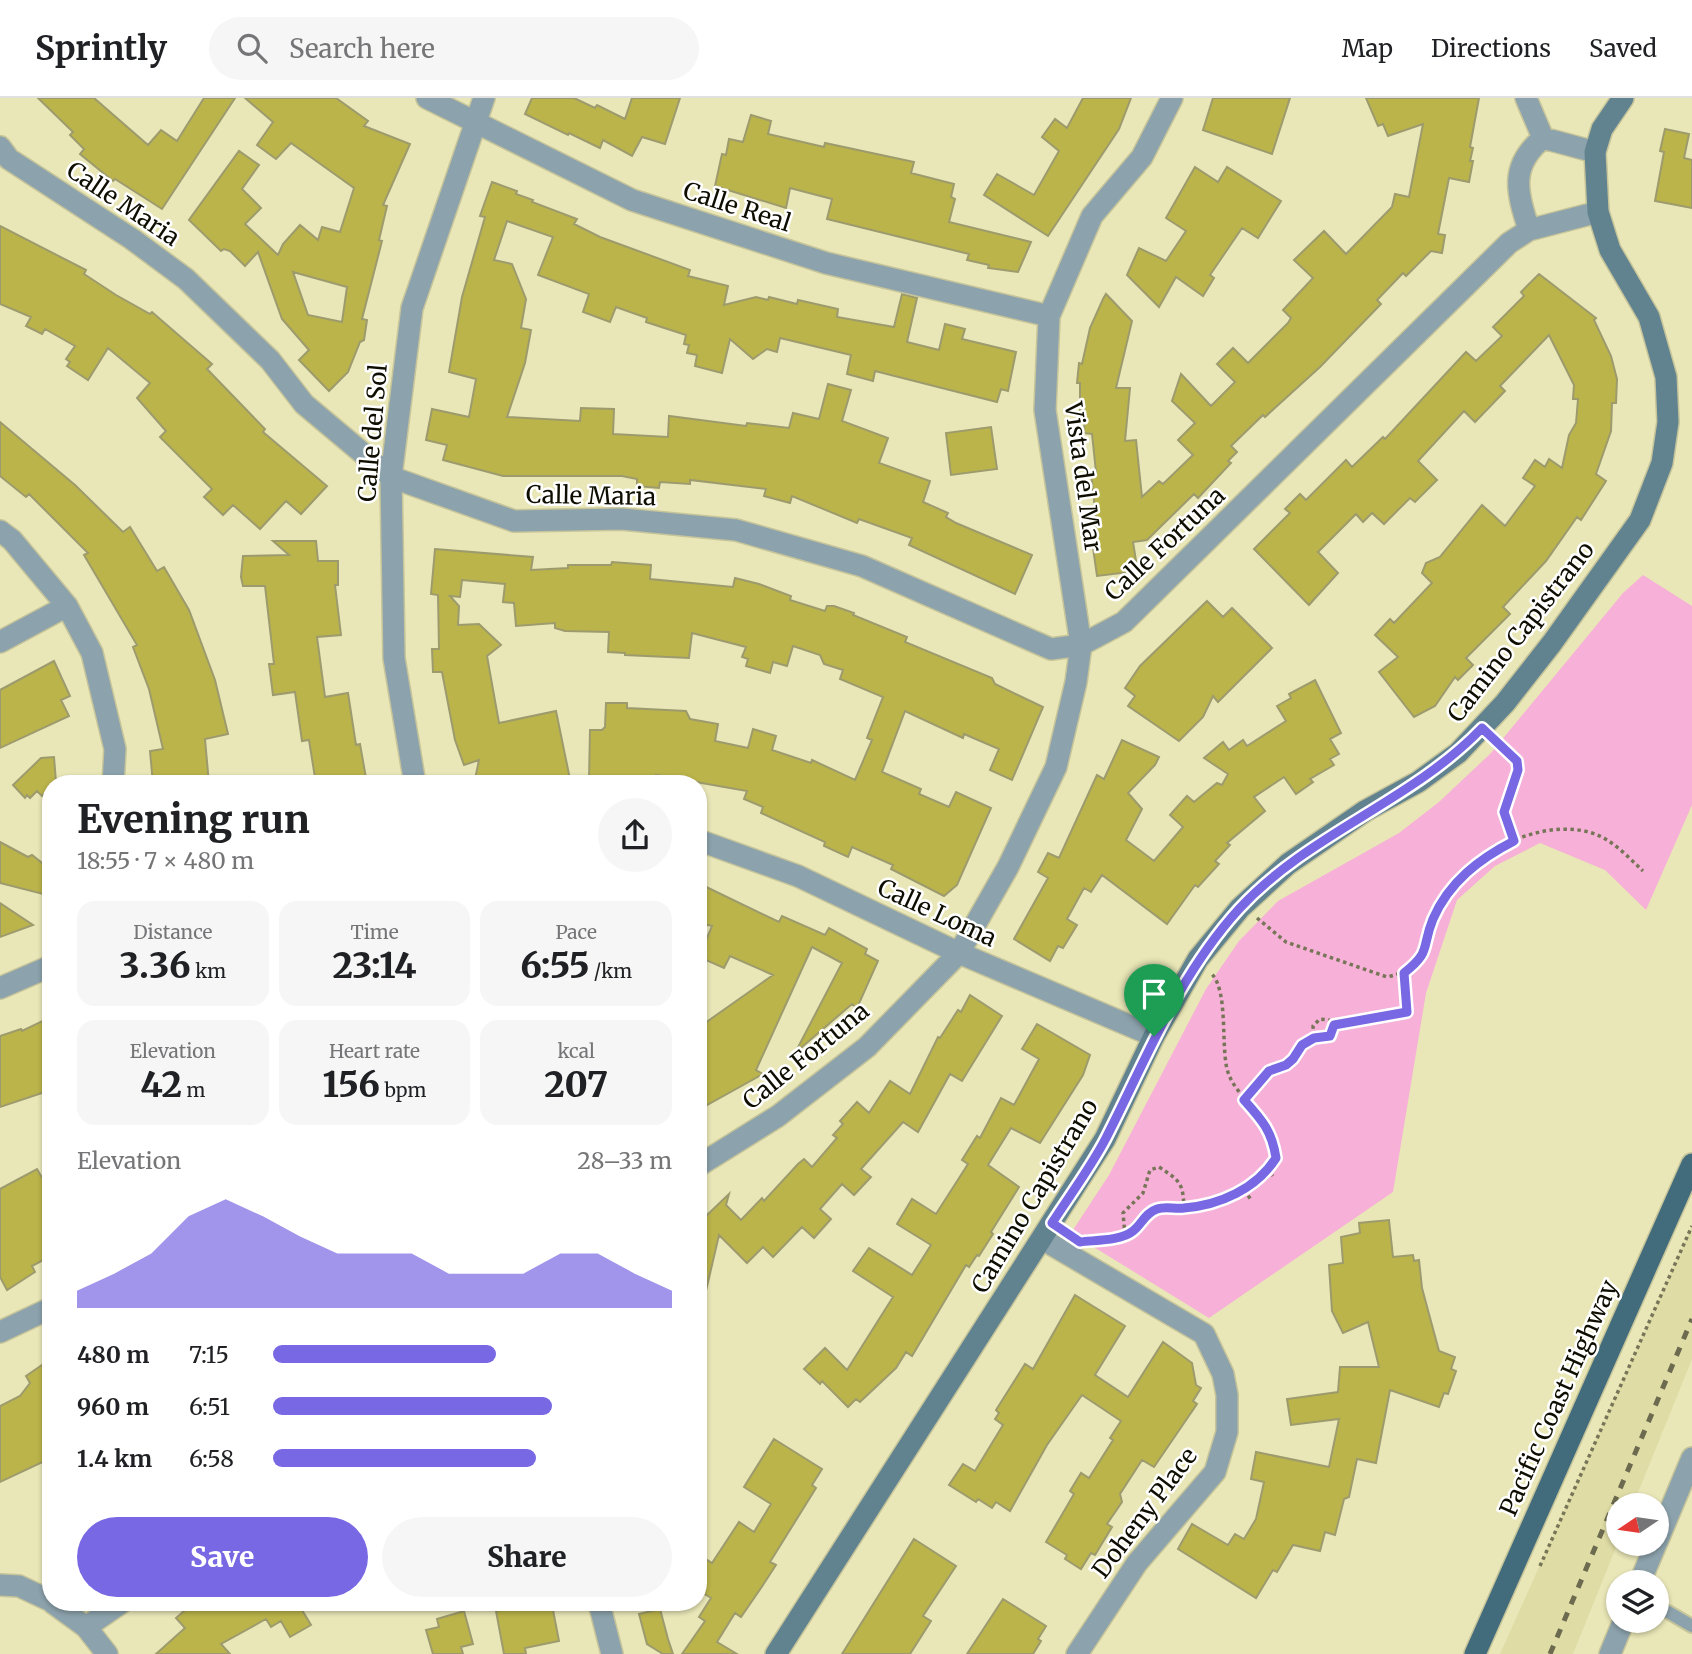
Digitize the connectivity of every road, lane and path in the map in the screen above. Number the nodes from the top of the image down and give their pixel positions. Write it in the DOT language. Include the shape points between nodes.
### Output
graph roads {
  1 [pos="427,98"];
  2 [pos="484,98"];
  3 [pos="1172,98"];
  4 [pos="1526,98"];
  5 [pos="1622,98"];
  6 [pos="474,124"];
  7 [pos="1543,138"];
  8 [pos="1595,152"];
  9 [pos="3,155"];
  10 [pos="1598,212"];
  11 [pos="1528,230"];
  12 [pos="1049,316"];
  13 [pos="391,477"];
  14 [pos="0,531"];
  15 [pos="67,606"];
  16 [pos="0,642"];
  17 [pos="1081,645"];
  18 [pos="1482,728"];
  19 [pos="114,775"];
  20 [pos="414,775"];
  21 [pos="1514,841"];
  22 [pos="707,843"];
  23 [pos="1643,871"];
  24 [pos="1240,908"];
  25 [pos="959,953"];
  26 [pos="1198,959"];
  27 [pos="42,970"];
  28 [pos="1404,973"];
  29 [pos="0,988"];
  30 [pos="1334,1025"];
  31 [pos="1154,1036"];
  32 [pos="1314,1038"];
  33 [pos="1244,1100"];
  34 [pos="707,1160"];
  35 [pos="1692,1164"];
  36 [pos="1268,1170"];
  37 [pos="1273,1176"];
  38 [pos="1244,1190"];
  39 [pos="1252,1201"];
  40 [pos="1184,1208"];
  41 [pos="1692,1226"];
  42 [pos="1125,1235"];
  43 [pos="1042,1239"];
  44 [pos="1080,1242"];
  45 [pos="42,1312"];
  46 [pos="0,1332"];
  47 [pos="1692,1458"];
  48 [pos="1670,1511"];
  49 [pos="1537,1571"];
  50 [pos="0,1585"];
  51 [pos="42,1597"];
  52 [pos="64,1611"];
  53 [pos="109,1611"];
  54 [pos="601,1611"];
  55 [pos="1669,1613"];
  56 [pos="1692,1626"];
  57 [pos="86,1627"];
  58 [pos="1617,1641"];
  59 [pos="107,1654"];
  60 [pos="612,1654"];
  61 [pos="776,1654"];
  62 [pos="1077,1654"];
  63 [pos="1475,1654"];
  64 [pos="1605,1654"];
  1 -- 6 [label="street, Calle Real"];
  2 -- 6 [label="street, Calle del Sol"];
  3 -- 12 [label="street, Vista del Mar" via="1142,157 1092,216"];
  4 -- 7 [label="street"];
  5 -- 8 [label="main road, Camino Capistrano" via="1602,130"];
  6 -- 12 [label="street, Calle Real" via="632,200 826,263"];
  6 -- 13 [label="street, Calle del Sol" via="412,308"];
  7 -- 8 [label="street"];
  7 -- 11 [label="street" via="1528,150 1518,172"];
  8 -- 10 [label="main road, Camino Capistrano"];
  9 -- 13 [label="street, Calle Maria" via="186,278 270,360 304,404"];
  10 -- 11 [label="street, Calle Fortuna"];
  10 -- 18 [label="main road, Camino Capistrano" via="1610,250 1649,317 1666,377 1668,422 1662,463 1640,520 1609,566"];
  11 -- 17 [label="street, Calle Fortuna" via="1509,243 1124,622"];
  12 -- 17 [label="street, Vista del Mar" via="1045,410"];
  13 -- 17 [label="street, Calle Maria" via="514,521 622,519 736,530 863,566 1051,649"];
  13 -- 20 [label="street, Calle del Sol" via="394,658"];
  14 -- 15 [label="street"];
  15 -- 16 [label="street"];
  15 -- 19 [label="street" via="92,653 115,749"];
  17 -- 25 [label="street, Calle Fortuna" via="1056,767 1008,867"];
  18 -- 21 [label="path" via="1517,761 1504,812"];
  18 -- 24 [label="main road, Camino Capistrano" via="1458,753 1418,782 1288,864"];
  21 -- 23 [label="path" via="1544,831 1592,833 1613,844"];
  21 -- 28 [label="path" via="1459,878 1433,919 1423,958"];
  22 -- 25 [label="street, Calle Loma" via="798,876"];
  24 -- 26 [label="main road, Camino Capistrano"];
  24 -- 28 [label="path" via="1286,942 1387,976"];
  25 -- 31 [label="street, Calle Loma"];
  25 -- 34 [label="street, Calle Fortuna" via="867,1047 778,1116"];
  26 -- 31 [label="main road, Camino Capistrano"];
  26 -- 33 [label="path" via="1220,983 1228,1071"];
  27 -- 29 [label="street"];
  28 -- 30 [label="path" via="1407,1012"];
  30 -- 32 [label="path" via="1330,1036"];
  30 -- 32 [label="path" via="1320,1019 1312,1026"];
  31 -- 43 [label="main road, Camino Capistrano" via="1105,1139"];
  32 -- 33 [label="path" via="1286,1065 1269,1071"];
  33 -- 36 [label="path" via="1264,1119 1273,1139 1276,1158"];
  35 -- 63 [label="main road, Pacific Coast Highway"];
  36 -- 37 [label="path"];
  36 -- 38 [label="path"];
  38 -- 39 [label="path"];
  38 -- 40 [label="path"];
  40 -- 42 [label="path" via="1149,1212"];
  40 -- 42 [label="path" via="1179,1181 1159,1167 1150,1170 1143,1192 1123,1213"];
  41 -- 49 [label="path"];
  42 -- 44 [label="path"];
  43 -- 61 [label="main road, Camino Capistrano"];
  43 -- 62 [label="street, Doheny Place" via="1204,1334 1223,1374 1227,1395 1227,1432 1214,1472 1137,1563"];
  45 -- 46 [label="street"];
  47 -- 48 [label="street"];
  50 -- 51 [label="street" via="19,1586"];
  52 -- 57 [label="street"];
  53 -- 57 [label="street"];
  54 -- 60 [label="street"];
  55 -- 56 [label="lane"];
  57 -- 59 [label="street"];
  58 -- 64 [label="street"];
}
